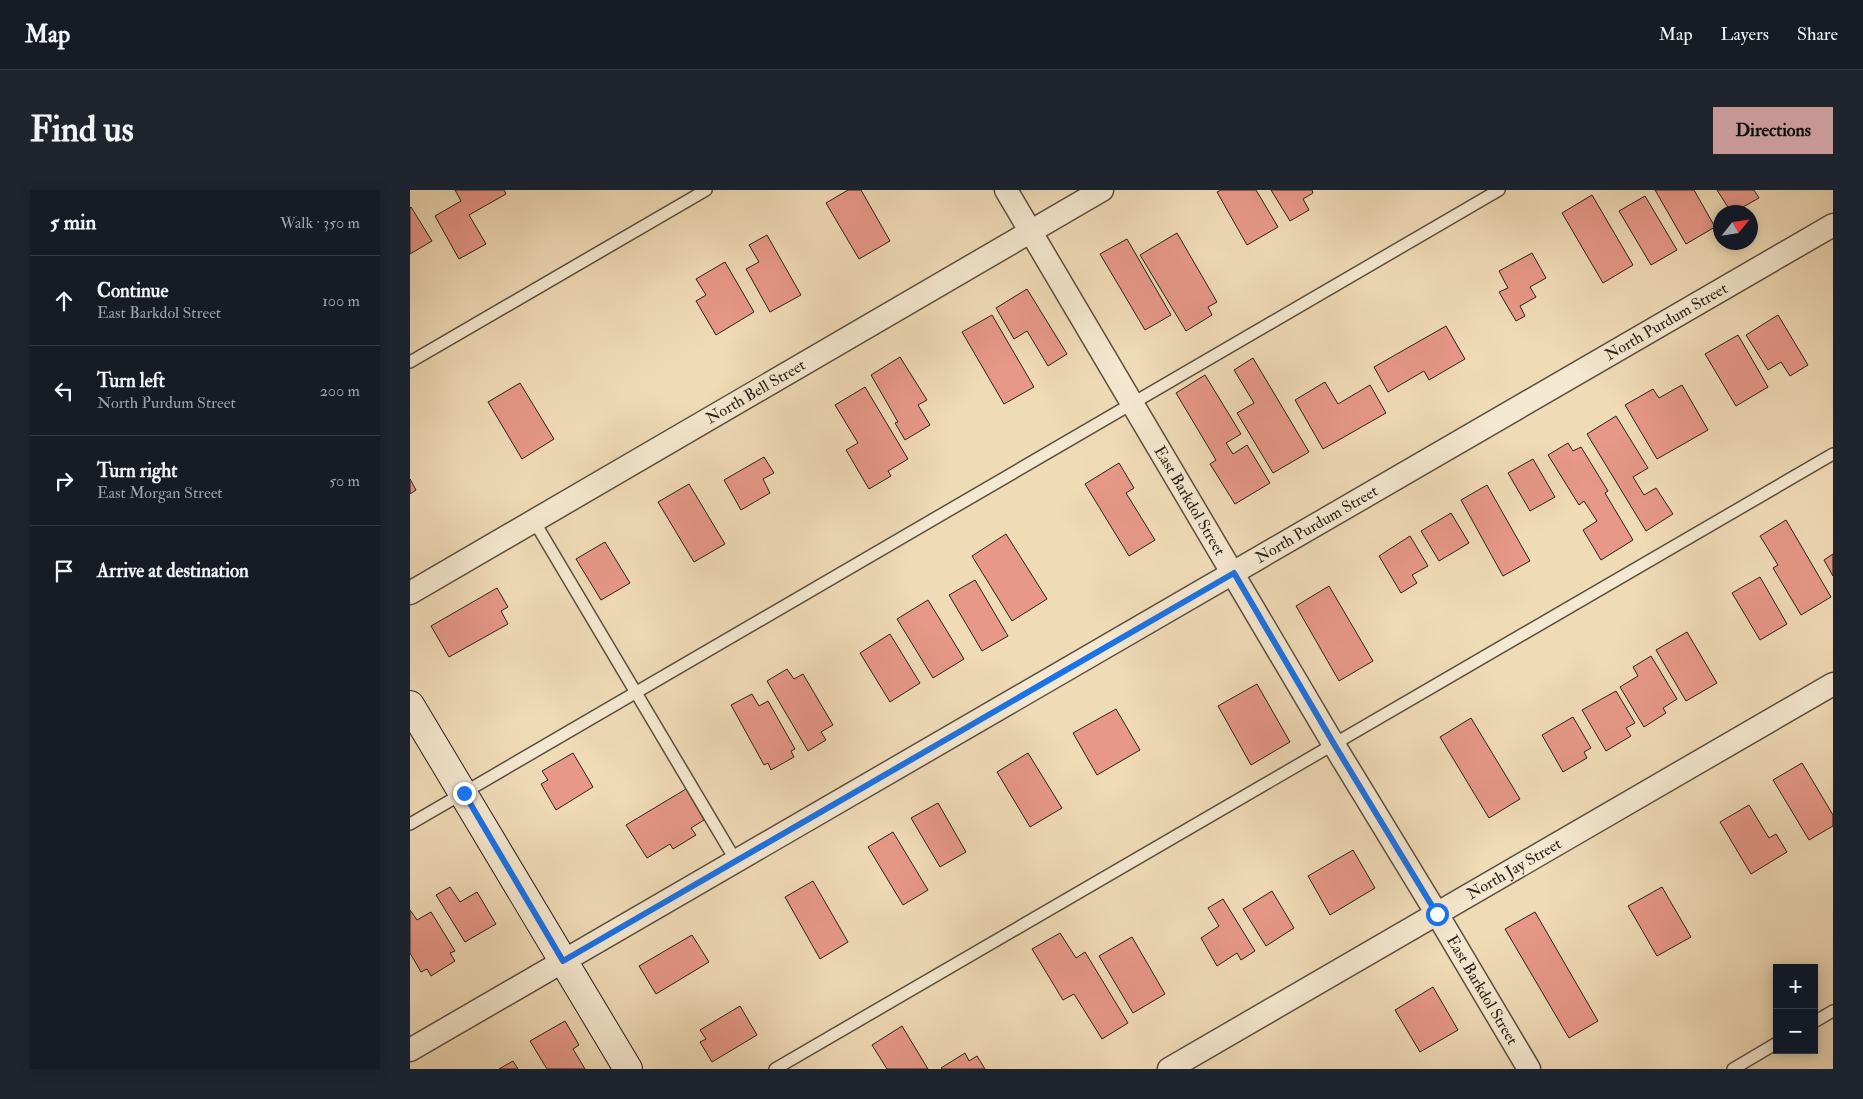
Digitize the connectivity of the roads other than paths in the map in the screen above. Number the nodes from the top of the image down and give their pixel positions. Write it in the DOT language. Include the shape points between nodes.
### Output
graph roads {
  1 [pos="706,190"];
  2 [pos="1006,190"];
  3 [pos="1102,190"];
  4 [pos="1499,190"];
  5 [pos="1833,225"];
  6 [pos="1031,231"];
  7 [pos="410,362"];
  8 [pos="1132,402"];
  9 [pos="1833,454"];
  10 [pos="534,520"];
  11 [pos="1234,573"];
  12 [pos="410,593"];
  13 [pos="1833,684"];
  14 [pos="635,693"];
  15 [pos="410,705"];
  16 [pos="1334,744"];
  17 [pos="464,793"];
  18 [pos="410,824"];
  19 [pos="736,861"];
  20 [pos="1437,914"];
  21 [pos="563,961"];
  22 [pos="1833,1011"];
  23 [pos="1818,1020"];
  24 [pos="1773,1045"];
  25 [pos="410,1050"];
  26 [pos="628,1069"];
  27 [pos="774,1069"];
  28 [pos="1169,1069"];
  29 [pos="1529,1069"];
  30 [pos="1732,1069"];
  1 -- 7 [label="lane"];
  2 -- 6 [label="street, East Barkdol Street"];
  3 -- 6 [label="street, North Bell Street"];
  4 -- 8 [label="lane"];
  5 -- 11 [label="street, North Purdum Street"];
  6 -- 8 [label="street, East Barkdol Street"];
  6 -- 10 [label="street, North Bell Street"];
  8 -- 11 [label="street, East Barkdol Street"];
  8 -- 14 [label="lane"];
  9 -- 16 [label="lane"];
  10 -- 12 [label="street, North Bell Street"];
  10 -- 14 [label="lane"];
  11 -- 16 [label="street, East Barkdol Street"];
  11 -- 19 [label="street, North Purdum Street"];
  13 -- 20 [label="street, North Jay Street"];
  14 -- 17 [label="lane"];
  14 -- 19 [label="lane"];
  15 -- 17 [label="street"];
  16 -- 20 [label="street, East Barkdol Street"];
  16 -- 27 [label="lane"];
  17 -- 18 [label="lane"];
  17 -- 21 [label="street"];
  19 -- 21 [label="street, North Purdum Street"];
  20 -- 28 [label="street, North Jay Street"];
  20 -- 29 [label="street, East Barkdol Street"];
  21 -- 25 [label="street, North Purdum Street"];
  21 -- 26 [label="street"];
  22 -- 23 [label="lane"];
  24 -- 30 [label="lane"];
}
